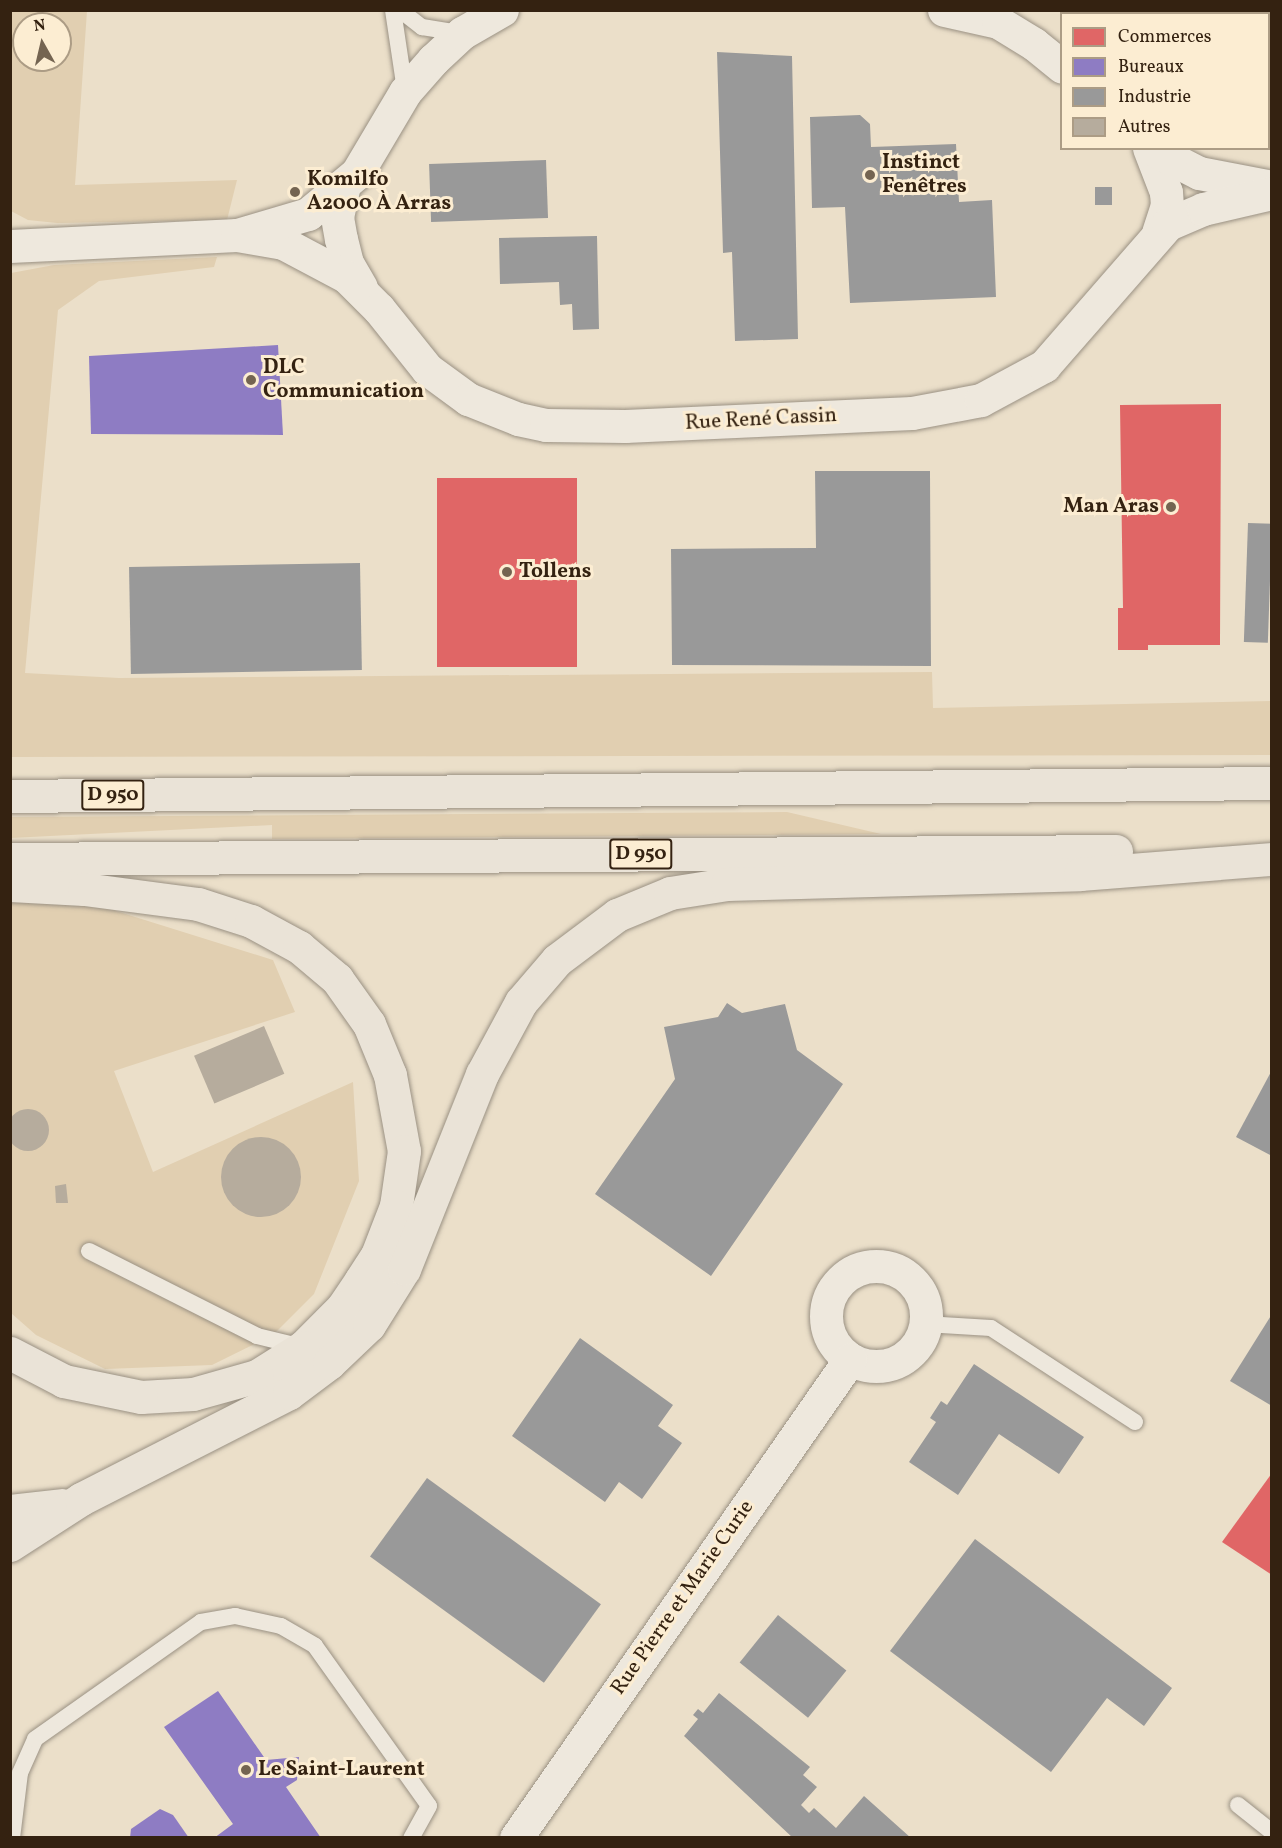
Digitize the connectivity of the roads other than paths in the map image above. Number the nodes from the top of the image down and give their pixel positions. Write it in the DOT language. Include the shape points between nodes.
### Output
graph roads {
  1 [pos="393,10"];
  2 [pos="400,10"];
  3 [pos="502,10"];
  4 [pos="944,10"];
  5 [pos="462,33"];
  6 [pos="1060,65"];
  7 [pos="405,92"];
  8 [pos="1151,150"];
  9 [pos="1154,150"];
  10 [pos="1272,187"];
  11 [pos="343,189"];
  12 [pos="1272,193"];
  13 [pos="1158,232"];
  14 [pos="237,235"];
  15 [pos="13,244"];
  16 [pos="364,293"];
  17 [pos="10,774"];
  18 [pos="1272,783"];
  19 [pos="214,793"];
  20 [pos="10,796"];
  21 [pos="1272,850"];
  22 [pos="10,859"];
  23 [pos="1272,859"];
  24 [pos="10,885"];
  25 [pos="89,1251"];
  26 [pos="925,1324"];
  27 [pos="303,1347"];
  28 [pos="10,1353"];
  29 [pos="850,1359"];
  30 [pos="10,1374"];
  31 [pos="64,1381"];
  32 [pos="1136,1422"];
  33 [pos="81,1499"];
  34 [pos="10,1511"];
  35 [pos="10,1545"];
  36 [pos="1238,1805"];
  37 [pos="1272,1832"];
  38 [pos="12,1838"];
  39 [pos="411,1838"];
  40 [pos="516,1838"];
  1 -- 7 [label="lane"];
  2 -- 5 [label="lane" via="422,27"];
  3 -- 5 [label="street"];
  4 -- 6 [label="street" via="998,22"];
  5 -- 7 [label="street"];
  7 -- 11 [label="street" via="370,154"];
  8 -- 13 [label="street" via="1166,192 1167,205"];
  9 -- 10 [label="street" via="1199,173"];
  11 -- 14 [label="street" via="290,222"];
  11 -- 16 [label="street" via="337,217 340,239 347,263"];
  12 -- 13 [label="street, Rue René Cassin" via="1203,209"];
  13 -- 16 [label="street, Rue René Cassin" via="1044,366 981,400 912,413 625,426 563,426 518,419 468,399 427,369"];
  14 -- 15 [label="street"];
  14 -- 16 [label="street, Rue René Cassin" via="304,251"];
  17 -- 19 [label="highway"];
  18 -- 19 [label="highway, D 950"];
  19 -- 20 [label="highway, D 950"];
  21 -- 22 [label="highway, D 950"];
  23 -- 33 [label="highway" via="1080,874 727,884 670,894 617,915 556,960 521,1002 482,1074 404,1269 369,1325 329,1364 289,1393"];
  24 -- 27 [label="highway" via="84,888 226,911 299,947 326,968 354,999 369,1024 392,1082 402,1124 402,1180 377,1255 343,1307"];
  25 -- 27 [label="lane" via="257,1336"];
  26 -- 29 [label="street" via="917,1344 901,1360 872,1366"];
  26 -- 29 [label="street" via="921,1295 908,1277 881,1267 854,1272 833,1291 826,1318 835,1345"];
  26 -- 32 [label="lane" via="991,1328"];
  27 -- 31 [label="highway" via="257,1376 194,1394 115,1395"];
  28 -- 31 [label="highway"];
  29 -- 40 [label="street, Rue Pierre et Marie Curie"];
  30 -- 31 [label="highway"];
  33 -- 34 [label="highway"];
  33 -- 35 [label="highway"];
  36 -- 37 [label="lane"];
  38 -- 39 [label="lane" via="20,1773 35,1739 201,1622 235,1616 281,1626 315,1646 429,1806"];
}
